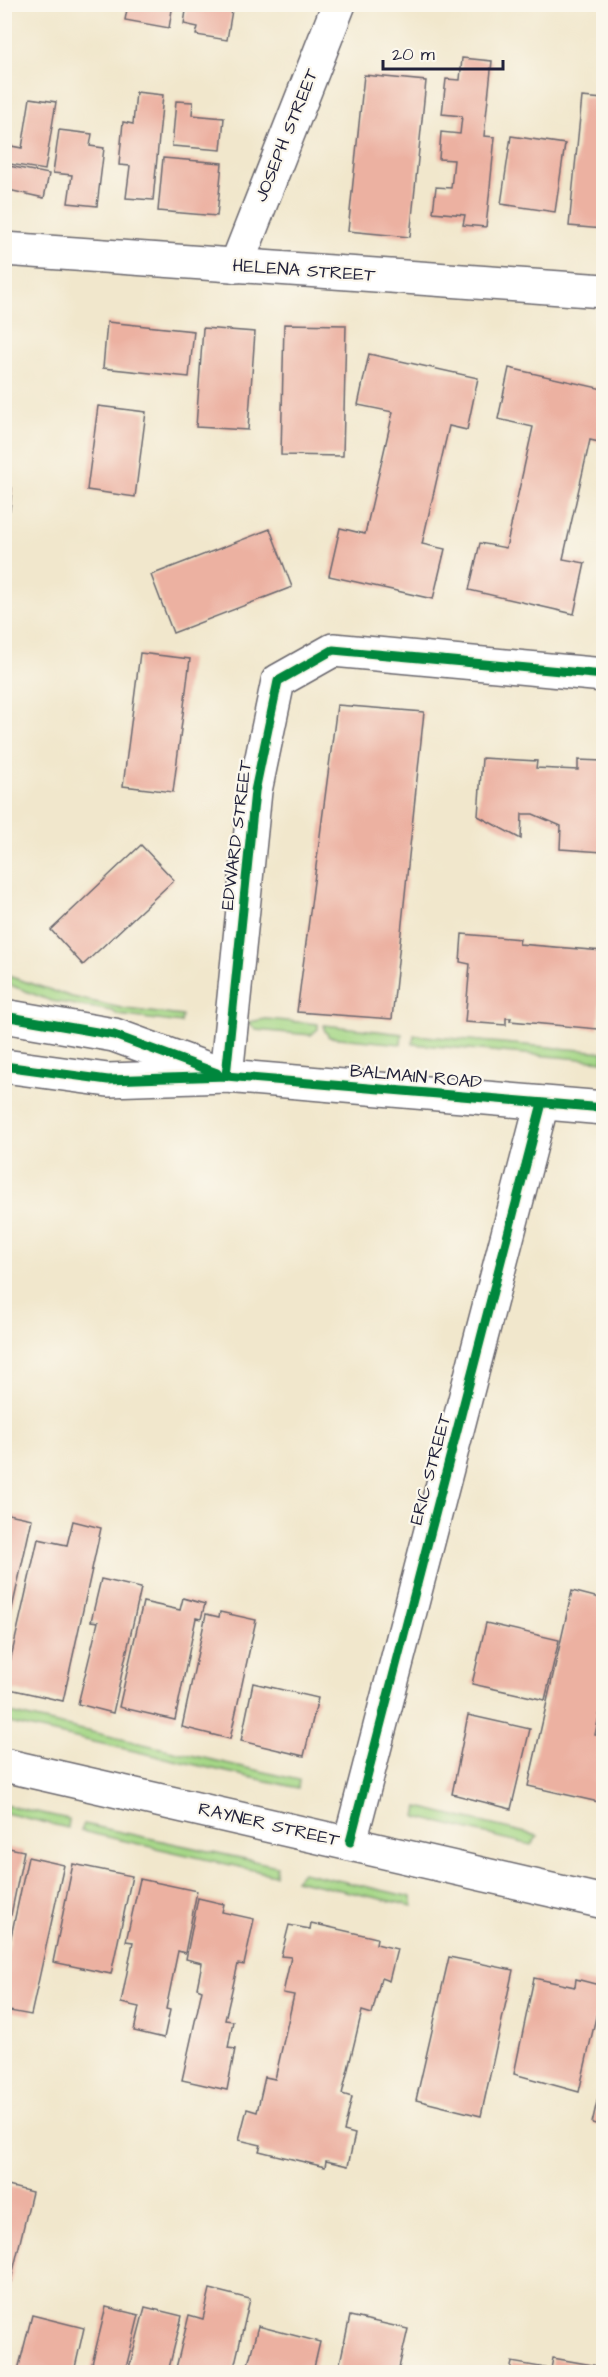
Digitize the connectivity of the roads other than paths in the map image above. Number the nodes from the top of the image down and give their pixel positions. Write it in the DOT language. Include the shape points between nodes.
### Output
graph roads {
  1 [pos="339,4"];
  2 [pos="4,249"];
  3 [pos="236,266"];
  4 [pos="603,291"];
  5 [pos="603,675"];
  6 [pos="4,1016"];
  7 [pos="4,1066"];
  8 [pos="226,1076"];
  9 [pos="542,1103"];
  10 [pos="603,1108"];
  11 [pos="4,1765"];
  12 [pos="350,1842"];
  13 [pos="603,1902"];
  1 -- 3 [label="street, JOSEPH STREET"];
  2 -- 3 [label="street, HELENA STREET"];
  3 -- 4 [label="street, HELENA STREET"];
  5 -- 8 [label="street, EDWARD STREET" via="333,650 278,681 255,791"];
  6 -- 8 [label="street, BALMAIN ROAD" via="114,1035"];
  7 -- 8 [label="street, BALMAIN ROAD" via="108,1080"];
  8 -- 9 [label="street, BALMAIN ROAD"];
  9 -- 10 [label="street, BALMAIN ROAD"];
  9 -- 12 [label="street, ERIC STREET"];
  11 -- 12 [label="street, RAYNER STREET"];
  12 -- 13 [label="street, RAYNER STREET"];
}
